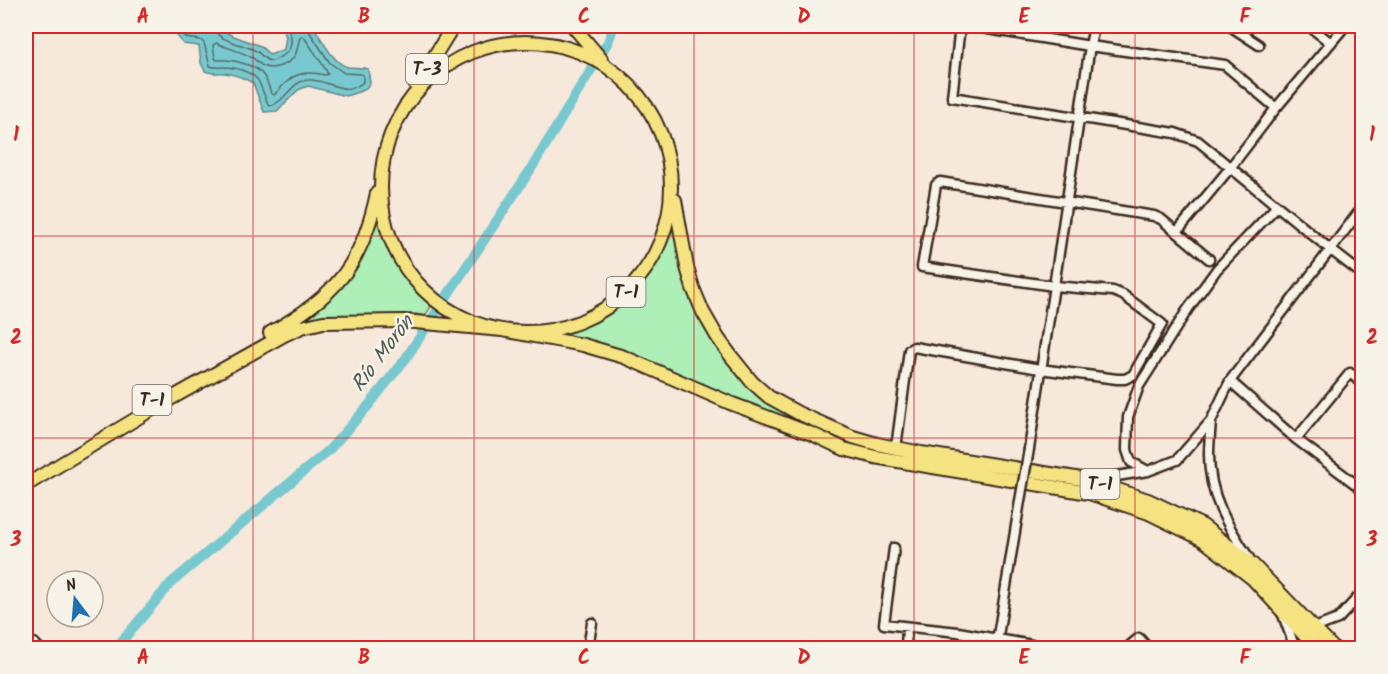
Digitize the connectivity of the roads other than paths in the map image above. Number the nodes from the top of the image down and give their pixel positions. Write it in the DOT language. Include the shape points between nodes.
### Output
graph roads {
  1 [pos="453,26"];
  2 [pos="573,26"];
  3 [pos="960,26"];
  4 [pos="969,26"];
  5 [pos="1094,26"];
  6 [pos="1230,26"];
  7 [pos="1309,26"];
  8 [pos="1345,26"];
  9 [pos="1331,43"];
  10 [pos="1259,45"];
  11 [pos="1089,46"];
  12 [pos="592,55"];
  13 [pos="1276,108"];
  14 [pos="401,114"];
  15 [pos="1079,118"];
  16 [pos="1230,168"];
  17 [pos="382,169"];
  18 [pos="671,171"];
  19 [pos="1066,202"];
  20 [pos="1277,206"];
  21 [pos="1362,208"];
  22 [pos="1177,232"];
  23 [pos="1331,250"];
  24 [pos="1209,259"];
  25 [pos="1362,274"];
  26 [pos="1054,286"];
  27 [pos="502,330"];
  28 [pos="1040,369"];
  29 [pos="1230,381"];
  30 [pos="1362,383"];
  31 [pos="1211,421"];
  32 [pos="1296,439"];
  33 [pos="896,448"];
  34 [pos="1148,471"];
  35 [pos="1088,480"];
  36 [pos="27,483"];
  37 [pos="1362,489"];
  38 [pos="894,548"];
  39 [pos="1252,564"];
  40 [pos="1362,593"];
  41 [pos="1281,609"];
  42 [pos="592,623"];
  43 [pos="907,627"];
  44 [pos="1314,628"];
  45 [pos="26,641"];
  46 [pos="997,644"];
  47 [pos="39,648"];
  48 [pos="588,648"];
  49 [pos="906,648"];
  50 [pos="1035,648"];
  51 [pos="1127,648"];
  52 [pos="1148,648"];
  53 [pos="1295,648"];
  54 [pos="1316,648"];
  55 [pos="1333,648"];
  1 -- 14 [label="highway, T-3"];
  2 -- 12 [label="highway"];
  3 -- 15 [label="street" via="952,97"];
  4 -- 11 [label="street"];
  5 -- 11 [label="street"];
  6 -- 10 [label="street"];
  7 -- 9 [label="street"];
  8 -- 9 [label="street"];
  9 -- 13 [label="street"];
  11 -- 13 [label="street" via="1225,65"];
  11 -- 15 [label="street"];
  12 -- 14 [label="highway, T-1" via="540,44 516,43 482,50 431,79"];
  12 -- 18 [label="highway, T-1" via="632,88 653,116"];
  13 -- 16 [label="street"];
  14 -- 17 [label="highway, T-1"];
  15 -- 16 [label="street" via="1175,133 1198,141"];
  15 -- 19 [label="street"];
  16 -- 20 [label="street"];
  16 -- 22 [label="street"];
  17 -- 27 [label="highway, T-1" via="382,204 390,238 413,278 454,313"];
  17 -- 36 [label="highway, T-1" via="370,224 359,250 347,271 320,300 131,412"];
  18 -- 27 [label="highway, T-1" via="666,229 651,261 630,288 603,310 571,325 537,332"];
  18 -- 33 [label="highway, T-1" via="693,288 711,326 738,366 769,397 852,437"];
  19 -- 22 [label="street" via="1154,216"];
  19 -- 26 [label="street"];
  19 -- 26 [label="street" via="940,182 936,185 922,267"];
  20 -- 23 [label="street"];
  20 -- 34 [label="street" via="1217,269 1138,386 1128,417 1127,450 1131,462"];
  21 -- 23 [label="street"];
  22 -- 24 [label="street"];
  23 -- 25 [label="street"];
  23 -- 29 [label="street"];
  26 -- 28 [label="street"];
  26 -- 28 [label="street" via="1113,291 1162,324 1133,375 1125,379"];
  27 -- 36 [label="highway, T-1" via="396,321 308,325 154,408"];
  27 -- 41 [label="highway, T-1" via="624,357 844,449 1089,493 1149,513 1202,539 1252,579"];
  28 -- 33 [label="street" via="914,347 909,350"];
  28 -- 46 [label="street, bridge"];
  29 -- 31 [label="street"];
  29 -- 32 [label="street"];
  30 -- 32 [label="street" via="1350,373"];
  31 -- 34 [label="street" via="1177,460"];
  31 -- 39 [label="street" via="1210,479 1215,498"];
  32 -- 37 [label="street"];
  33 -- 35 [label="highway, T-1"];
  34 -- 35 [label="street"];
  35 -- 39 [label="highway, T-1" via="1148,500 1203,526"];
  38 -- 43 [label="street" via="884,624"];
  39 -- 44 [label="highway, T-1"];
  40 -- 44 [label="street" via="1338,619"];
  41 -- 53 [label="street"];
  41 -- 54 [label="highway, T-1"];
  42 -- 48 [label="street"];
  43 -- 46 [label="street" via="958,632"];
  43 -- 49 [label="street"];
  44 -- 55 [label="highway, T-1"];
  45 -- 47 [label="street"];
  46 -- 50 [label="street"];
  51 -- 52 [label="street" via="1139,638"];
}
